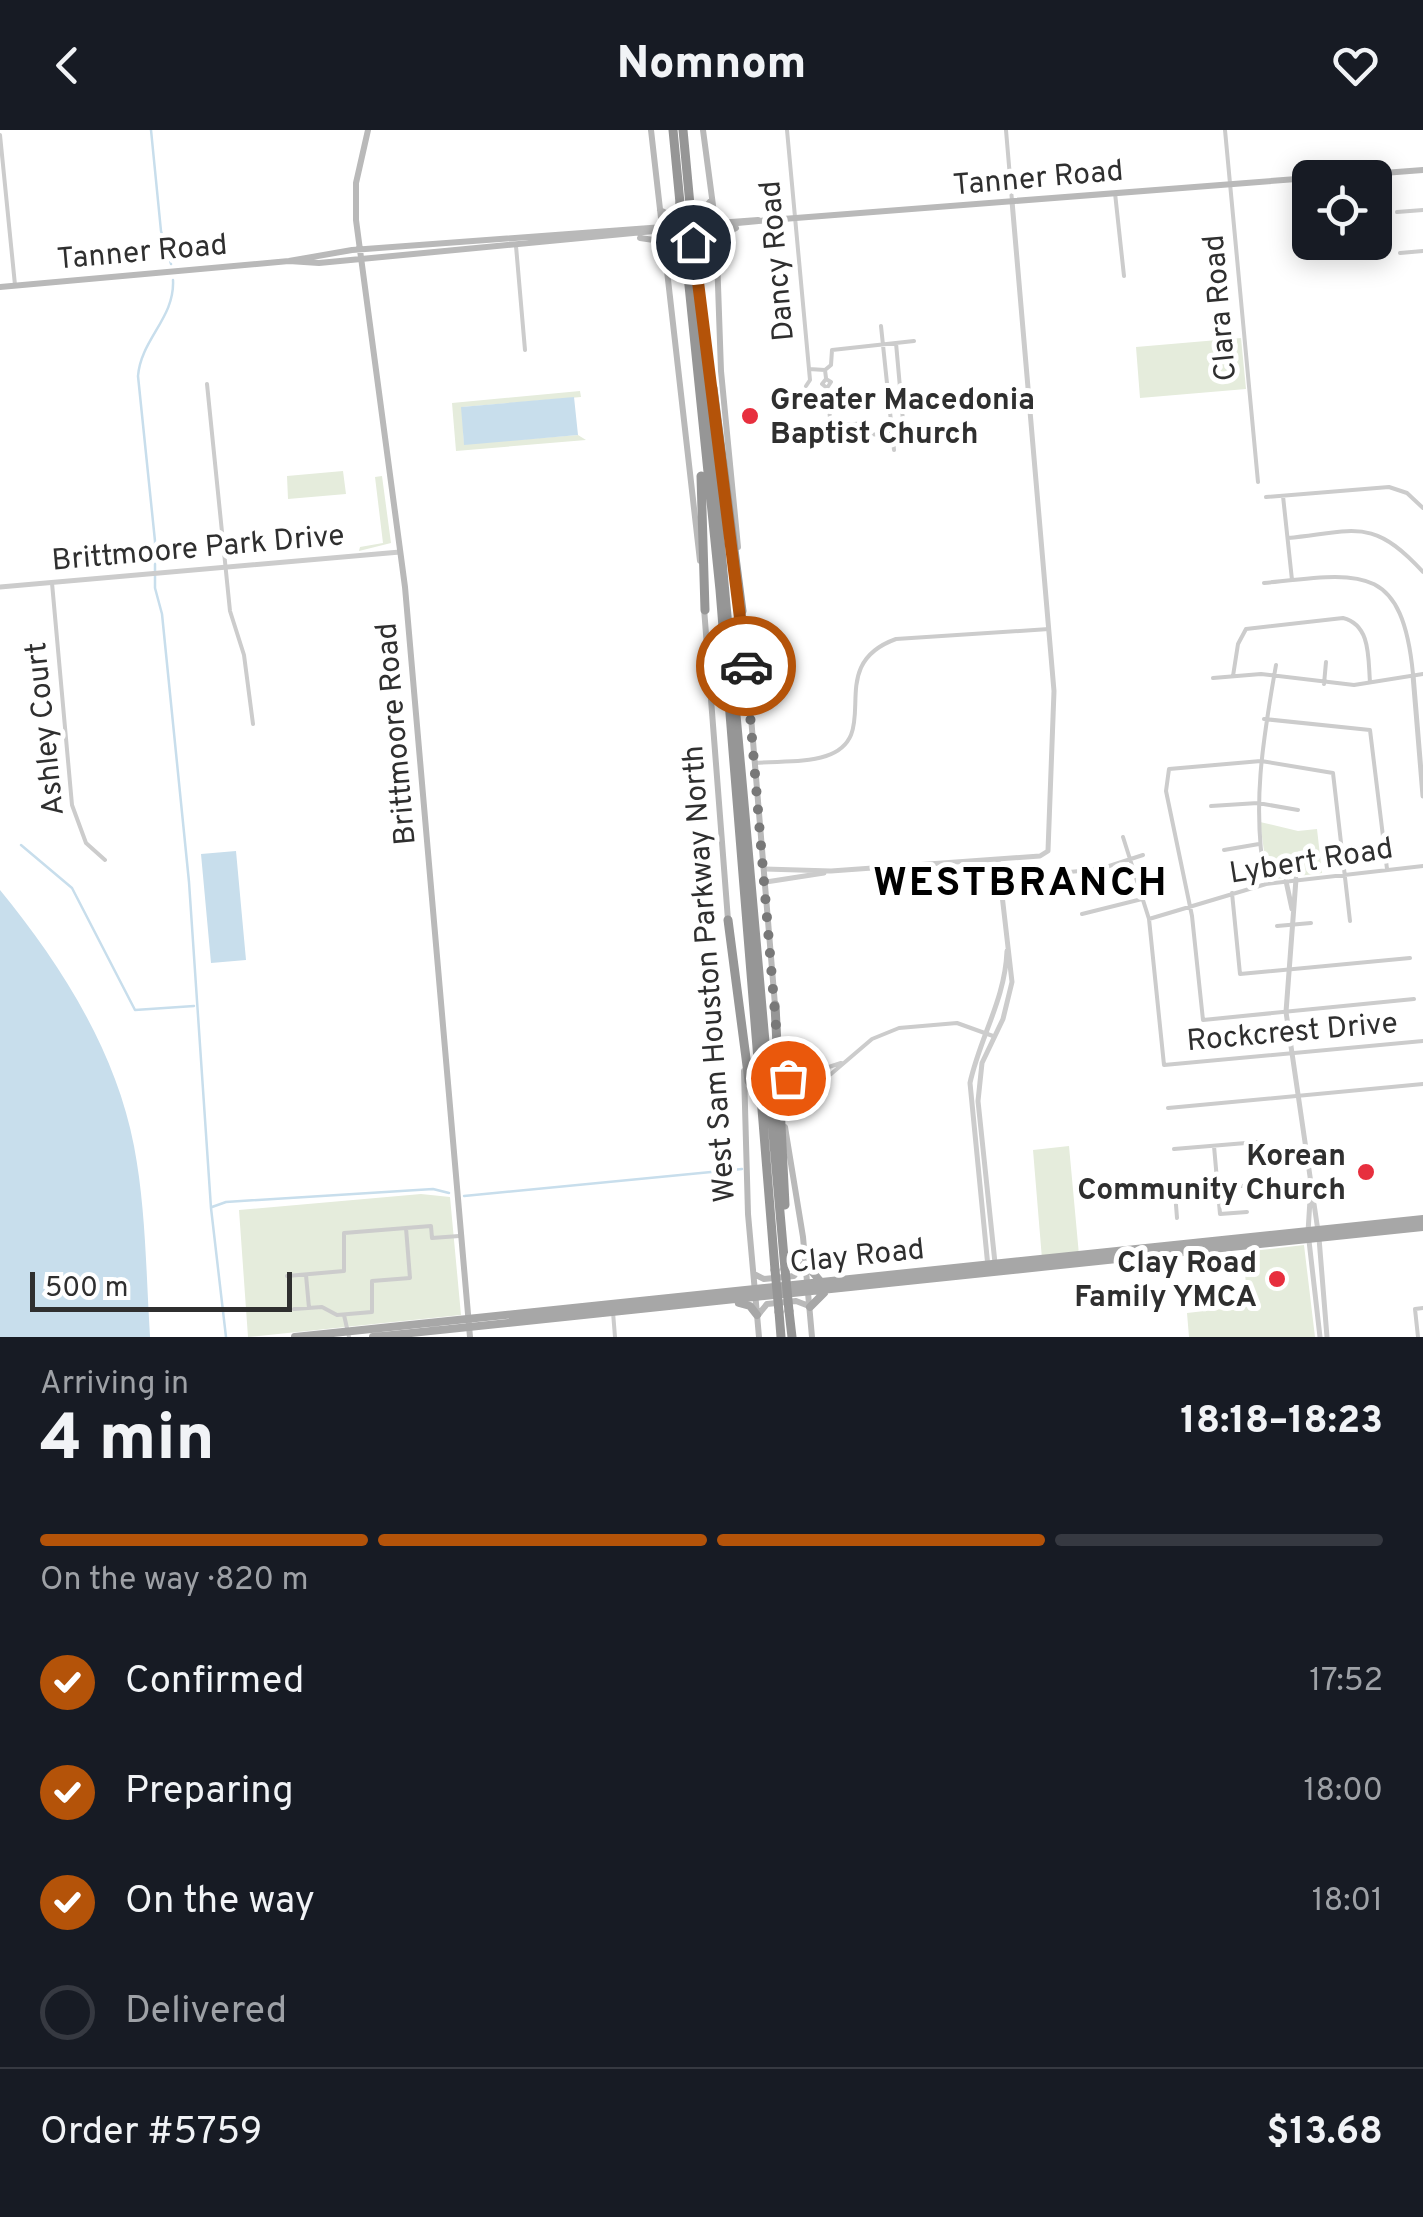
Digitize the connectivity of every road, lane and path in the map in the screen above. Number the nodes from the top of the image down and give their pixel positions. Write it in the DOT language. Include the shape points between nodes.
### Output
graph roads {
  1 [pos="368,130"];
  2 [pos="651,130"];
  3 [pos="673,130"];
  4 [pos="682,130"];
  5 [pos="703,130"];
  6 [pos="786,130"];
  7 [pos="1006,130"];
  8 [pos="1225,130"];
  9 [pos="0,136"];
  10 [pos="1423,170"];
  11 [pos="1392,172"];
  12 [pos="1292,179"];
  13 [pos="1230,184"];
  14 [pos="1115,193"];
  15 [pos="712,197"];
  16 [pos="1012,201"];
  17 [pos="685,204"];
  18 [pos="659,209"];
  19 [pos="1423,210"];
  20 [pos="1397,212"];
  21 [pos="795,218"];
  22 [pos="747,222"];
  23 [pos="715,225"];
  24 [pos="624,228"];
  25 [pos="661,229"];
  26 [pos="609,238"];
  27 [pos="517,241"];
  28 [pos="717,248"];
  29 [pos="1423,251"];
  30 [pos="1400,253"];
  31 [pos="361,255"];
  32 [pos="664,256"];
  33 [pos="1124,276"];
  34 [pos="15,286"];
  35 [pos="0,287"];
  36 [pos="881,326"];
  37 [pos="914,341"];
  38 [pos="896,343"];
  39 [pos="883,344"];
  40 [pos="703,348"];
  41 [pos="524,350"];
  42 [pos="809,368"];
  43 [pos="826,370"];
  44 [pos="208,384"];
  45 [pos="806,386"];
  46 [pos="830,426"];
  47 [pos="916,431"];
  48 [pos="904,432"];
  49 [pos="892,434"];
  50 [pos="868,436"];
  51 [pos="703,450"];
  52 [pos="894,450"];
  53 [pos="1258,482"];
  54 [pos="1284,496"];
  55 [pos="1266,497"];
  56 [pos="1423,508"];
  57 [pos="1288,538"];
  58 [pos="400,552"];
  59 [pos="227,566"];
  60 [pos="1421,569"];
  61 [pos="1292,580"];
  62 [pos="52,582"];
  63 [pos="1264,583"];
  64 [pos="0,587"];
  65 [pos="704,610"];
  66 [pos="742,611"];
  67 [pos="1048,629"];
  68 [pos="1326,662"];
  69 [pos="1276,665"];
  70 [pos="1423,674"];
  71 [pos="1412,675"];
  72 [pos="1232,676"];
  73 [pos="1274,676"];
  74 [pos="1213,678"];
  75 [pos="1370,682"];
  76 [pos="1324,684"];
  77 [pos="1264,718"];
  78 [pos="253,724"];
  79 [pos="1261,761"];
  80 [pos="754,763"];
  81 [pos="1423,796"];
  82 [pos="1258,802"];
  83 [pos="1211,806"];
  84 [pos="1298,810"];
  85 [pos="1123,837"];
  86 [pos="1259,844"];
  87 [pos="1224,850"];
  88 [pos="1143,854"];
  89 [pos="105,860"];
  90 [pos="998,860"];
  91 [pos="1130,860"];
  92 [pos="1423,866"];
  93 [pos="762,868"];
  94 [pos="1387,870"];
  95 [pos="832,871"];
  96 [pos="1058,873"];
  97 [pos="1344,874"];
  98 [pos="1296,879"];
  99 [pos="1286,880"];
  100 [pos="764,884"];
  101 [pos="1266,884"];
  102 [pos="1232,893"];
  103 [pos="1142,900"];
  104 [pos="1190,906"];
  105 [pos="1293,912"];
  106 [pos="1082,914"];
  107 [pos="1149,919"];
  108 [pos="728,920"];
  109 [pos="1350,921"];
  110 [pos="1311,924"];
  111 [pos="1292,925"];
  112 [pos="1277,926"];
  113 [pos="1410,958"];
  114 [pos="1287,970"];
  115 [pos="1414,999"];
  116 [pos="775,1005"];
  117 [pos="1286,1012"];
  118 [pos="990,1034"];
  119 [pos="1423,1042"];
  120 [pos="1292,1054"];
  121 [pos="845,1061"];
  122 [pos="780,1074"];
  123 [pos="1422,1084"];
  124 [pos="782,1092"];
  125 [pos="1300,1095"];
  126 [pos="760,1100"];
  127 [pos="1168,1108"];
  128 [pos="1258,1142"];
  129 [pos="1214,1146"];
  130 [pos="1174,1149"];
  131 [pos="1309,1180"];
  132 [pos="1217,1188"];
  133 [pos="1247,1212"];
  134 [pos="780,1216"];
  135 [pos="1177,1218"];
  136 [pos="1423,1219"];
  137 [pos="1423,1227"];
  138 [pos="406,1228"];
  139 [pos="1369,1229"];
  140 [pos="463,1235"];
  141 [pos="1314,1235"];
  142 [pos="805,1260"];
  143 [pos="991,1267"];
  144 [pos="780,1269"];
  145 [pos="306,1274"];
  146 [pos="288,1276"];
  147 [pos="820,1281"];
  148 [pos="868,1281"];
  149 [pos="808,1282"];
  150 [pos="754,1284"];
  151 [pos="831,1290"];
  152 [pos="809,1292"];
  153 [pos="679,1302"];
  154 [pos="720,1302"];
  155 [pos="810,1307"];
  156 [pos="308,1308"];
  157 [pos="1423,1308"];
  158 [pos="294,1309"];
  159 [pos="612,1309"];
  160 [pos="784,1311"];
  161 [pos="344,1315"];
  162 [pos="757,1317"];
  163 [pos="470,1328"];
  164 [pos="402,1330"];
  165 [pos="346,1335"];
  166 [pos="295,1337"];
  167 [pos="373,1337"];
  168 [pos="615,1337"];
  169 [pos="759,1337"];
  170 [pos="781,1337"];
  171 [pos="792,1337"];
  172 [pos="812,1337"];
  173 [pos="1324,1337"];
  174 [pos="1418,1337"];
  1 -- 31 [label="main road, Brittmoore Road" via="355,198"];
  2 -- 18 [label="main road, West Sam Houston Parkway North"];
  3 -- 17 [label="highway"];
  4 -- 17 [label="highway"];
  5 -- 15 [label="main road, West Sam Houston Parkway North"];
  6 -- 21 [label="street, Dancy Road"];
  7 -- 16 [label="street"];
  8 -- 13 [label="street, Clara Road"];
  9 -- 34 [label="street"];
  10 -- 11 [label="main road"];
  12 -- 13 [label="main road, Tanner Road"];
  13 -- 14 [label="main road, Tanner Road"];
  13 -- 53 [label="street, Clara Road"];
  14 -- 16 [label="main road, Tanner Road"];
  14 -- 33 [label="street"];
  15 -- 18 [label="main road" via="700,214 671,216"];
  15 -- 22 [label="main road" via="717,212"];
  15 -- 23 [label="main road, West Sam Houston Parkway North"];
  16 -- 21 [label="main road, Tanner Road"];
  16 -- 67 [label="street"];
  17 -- 40 [label="highway, bridge"];
  17 -- 51 [label="highway, bridge"];
  18 -- 24 [label="main road" via="645,224"];
  18 -- 25 [label="main road, West Sam Houston Parkway North"];
  19 -- 20 [label="street"];
  21 -- 22 [label="main road, Tanner Road"];
  21 -- 42 [label="street, Dancy Road"];
  22 -- 23 [label="main road, Tanner Road"];
  22 -- 28 [label="main road" via="726,233"];
  23 -- 25 [label="main road, Tanner Road"];
  23 -- 28 [label="main road, West Sam Houston Parkway North"];
  24 -- 25 [label="main road, Tanner Road"];
  24 -- 27 [label="main road, Tanner Road"];
  25 -- 26 [label="main road, Tanner Road"];
  25 -- 32 [label="main road, West Sam Houston Parkway North"];
  26 -- 27 [label="main road, Tanner Road"];
  26 -- 32 [label="main road" via="652,239"];
  27 -- 31 [label="main road, Tanner Road"];
  27 -- 41 [label="street"];
  28 -- 32 [label="main road" via="703,238 674,241"];
  28 -- 66 [label="main road, West Sam Houston Parkway North" via="722,394"];
  29 -- 30 [label="street"];
  31 -- 34 [label="main road, Tanner Road"];
  31 -- 58 [label="main road, Brittmoore Road"];
  32 -- 65 [label="main road, West Sam Houston Parkway North"];
  34 -- 35 [label="main road, Tanner Road"];
  36 -- 39 [label="street"];
  37 -- 38 [label="street"];
  38 -- 39 [label="street"];
  38 -- 48 [label="street"];
  39 -- 43 [label="street" via="832,350"];
  39 -- 49 [label="street"];
  40 -- 66 [label="highway" via="709,354"];
  40 -- 134 [label="highway"];
  42 -- 43 [label="street"];
  42 -- 45 [label="street, Dancy Road"];
  43 -- 46 [label="street"];
  44 -- 59 [label="street"];
  46 -- 50 [label="street" via="832,438"];
  46 -- 50 [label="street" via="866,423"];
  47 -- 48 [label="street"];
  48 -- 49 [label="street"];
  49 -- 50 [label="street"];
  49 -- 52 [label="street"];
  51 -- 65 [label="highway"];
  51 -- 126 [label="highway"];
  54 -- 55 [label="street"];
  54 -- 56 [label="street" via="1394,488"];
  54 -- 57 [label="street"];
  57 -- 60 [label="street" via="1375,532"];
  57 -- 61 [label="street"];
  58 -- 59 [label="street, Brittmoore Park Drive"];
  58 -- 140 [label="main road, Brittmoore Road"];
  59 -- 62 [label="street, Brittmoore Park Drive"];
  59 -- 78 [label="street"];
  61 -- 63 [label="street"];
  61 -- 71 [label="street" via="1344,575 1385,593 1404,617"];
  62 -- 64 [label="street, Brittmoore Park Drive"];
  62 -- 89 [label="street, Ashley Court" via="72,807 86,844"];
  65 -- 108 [label="main road, West Sam Houston Parkway North"];
  66 -- 80 [label="main road, West Sam Houston Parkway North"];
  67 -- 80 [label="street" via="896,639 877,646 856,674 857,718 843,746 828,756"];
  67 -- 90 [label="street" via="1055,725 1049,847 1040,856"];
  68 -- 76 [label="street"];
  69 -- 73 [label="street"];
  70 -- 71 [label="street"];
  71 -- 75 [label="street"];
  71 -- 81 [label="street"];
  72 -- 73 [label="street"];
  72 -- 74 [label="street"];
  72 -- 75 [label="street" via="1240,636 1257,626 1343,618 1367,642"];
  73 -- 76 [label="street"];
  73 -- 77 [label="street"];
  75 -- 76 [label="street"];
  77 -- 79 [label="street"];
  77 -- 94 [label="street" via="1370,730"];
  79 -- 82 [label="street"];
  79 -- 97 [label="street" via="1334,773"];
  79 -- 104 [label="street" via="1168,769"];
  80 -- 93 [label="main road, West Sam Houston Parkway North"];
  82 -- 83 [label="street"];
  82 -- 84 [label="street"];
  82 -- 86 [label="street"];
  85 -- 91 [label="street"];
  86 -- 87 [label="street"];
  86 -- 101 [label="street"];
  88 -- 91 [label="street"];
  90 -- 95 [label="street"];
  90 -- 118 [label="street" via="1007,943 1002,998"];
  91 -- 96 [label="street"];
  91 -- 103 [label="street"];
  92 -- 94 [label="street, Lybert Road"];
  93 -- 95 [label="street"];
  93 -- 100 [label="main road, West Sam Houston Parkway North"];
  94 -- 97 [label="street, Lybert Road"];
  95 -- 100 [label="street"];
  97 -- 98 [label="street, Lybert Road"];
  97 -- 109 [label="street"];
  98 -- 99 [label="street, Lybert Road"];
  98 -- 105 [label="street"];
  99 -- 101 [label="street, Lybert Road"];
  99 -- 105 [label="street"];
  100 -- 116 [label="main road, West Sam Houston Parkway North"];
  101 -- 102 [label="street, Lybert Road"];
  102 -- 104 [label="street, Lybert Road"];
  102 -- 114 [label="street" via="1240,974"];
  103 -- 106 [label="street"];
  103 -- 107 [label="street"];
  104 -- 107 [label="street, Lybert Road"];
  104 -- 117 [label="street" via="1203,1020"];
  105 -- 111 [label="street"];
  107 -- 120 [label="street, Rockcrest Drive" via="1164,1066"];
  108 -- 126 [label="highway" via="749,1081"];
  108 -- 150 [label="main road, West Sam Houston Parkway North"];
  110 -- 111 [label="street"];
  111 -- 112 [label="street"];
  111 -- 114 [label="street"];
  113 -- 114 [label="street"];
  114 -- 117 [label="street"];
  115 -- 117 [label="street"];
  116 -- 122 [label="main road, West Sam Houston Parkway North"];
  116 -- 134 [label="highway" via="785,1210"];
  117 -- 120 [label="street"];
  118 -- 121 [label="street" via="957,1023 900,1028"];
  118 -- 143 [label="street" via="970,1083"];
  119 -- 120 [label="street, Rockcrest Drive"];
  120 -- 125 [label="street"];
  121 -- 122 [label="street" via="812,1074"];
  121 -- 124 [label="street" via="832,1074"];
  122 -- 124 [label="main road, West Sam Houston Parkway North"];
  123 -- 125 [label="street"];
  124 -- 142 [label="main road, West Sam Houston Parkway North"];
  125 -- 127 [label="street"];
  125 -- 131 [label="street"];
  126 -- 144 [label="highway"];
  128 -- 129 [label="street"];
  129 -- 130 [label="street"];
  129 -- 132 [label="street"];
  131 -- 132 [label="street"];
  131 -- 141 [label="street"];
  132 -- 133 [label="street" via="1220,1214"];
  132 -- 135 [label="street" via="1175,1192"];
  134 -- 144 [label="highway"];
  136 -- 139 [label="main road, Clay Road"];
  137 -- 139 [label="main road, Clay Road"];
  138 -- 140 [label="street" via="431,1226 432,1238"];
  138 -- 145 [label="street" via="344,1233 344,1271"];
  138 -- 161 [label="street" via="410,1278 372,1281 373,1311"];
  139 -- 141 [label="main road, Clay Road"];
  140 -- 163 [label="main road, Brittmoore Road"];
  141 -- 143 [label="main road, Clay Road"];
  141 -- 173 [label="street"];
  142 -- 147 [label="main road"];
  142 -- 149 [label="main road, West Sam Houston Parkway North"];
  142 -- 150 [label="main road" via="797,1275"];
  143 -- 148 [label="main road, Clay Road"];
  144 -- 160 [label="highway, bridge"];
  145 -- 146 [label="street"];
  145 -- 156 [label="street"];
  147 -- 148 [label="main road, Clay Road"];
  147 -- 149 [label="main road, Clay Road"];
  148 -- 151 [label="main road, Clay Road"];
  149 -- 150 [label="main road, Clay Road"];
  149 -- 152 [label="main road, West Sam Houston Parkway North"];
  150 -- 152 [label="main road, Clay Road"];
  150 -- 153 [label="main road, Clay Road"];
  150 -- 154 [label="main road, Clay Road"];
  150 -- 162 [label="main road, West Sam Houston Parkway North"];
  151 -- 152 [label="main road, Clay Road"];
  151 -- 155 [label="main road"];
  152 -- 155 [label="main road, West Sam Houston Parkway North"];
  153 -- 154 [label="main road, Clay Road"];
  153 -- 159 [label="main road, Clay Road"];
  154 -- 162 [label="main road" via="746,1304"];
  155 -- 162 [label="main road" via="768,1304"];
  155 -- 172 [label="main road, West Sam Houston Parkway North"];
  156 -- 158 [label="street"];
  156 -- 161 [label="street"];
  157 -- 174 [label="street" via="1415,1309"];
  159 -- 163 [label="main road, Clay Road"];
  159 -- 168 [label="street"];
  160 -- 170 [label="highway"];
  160 -- 171 [label="highway"];
  161 -- 165 [label="street"];
  162 -- 169 [label="main road, West Sam Houston Parkway North"];
  163 -- 164 [label="main road, Clay Road"];
  164 -- 165 [label="main road, Clay Road"];
  164 -- 167 [label="main road, Clay Road"];
  165 -- 166 [label="main road, Clay Road"];
}
